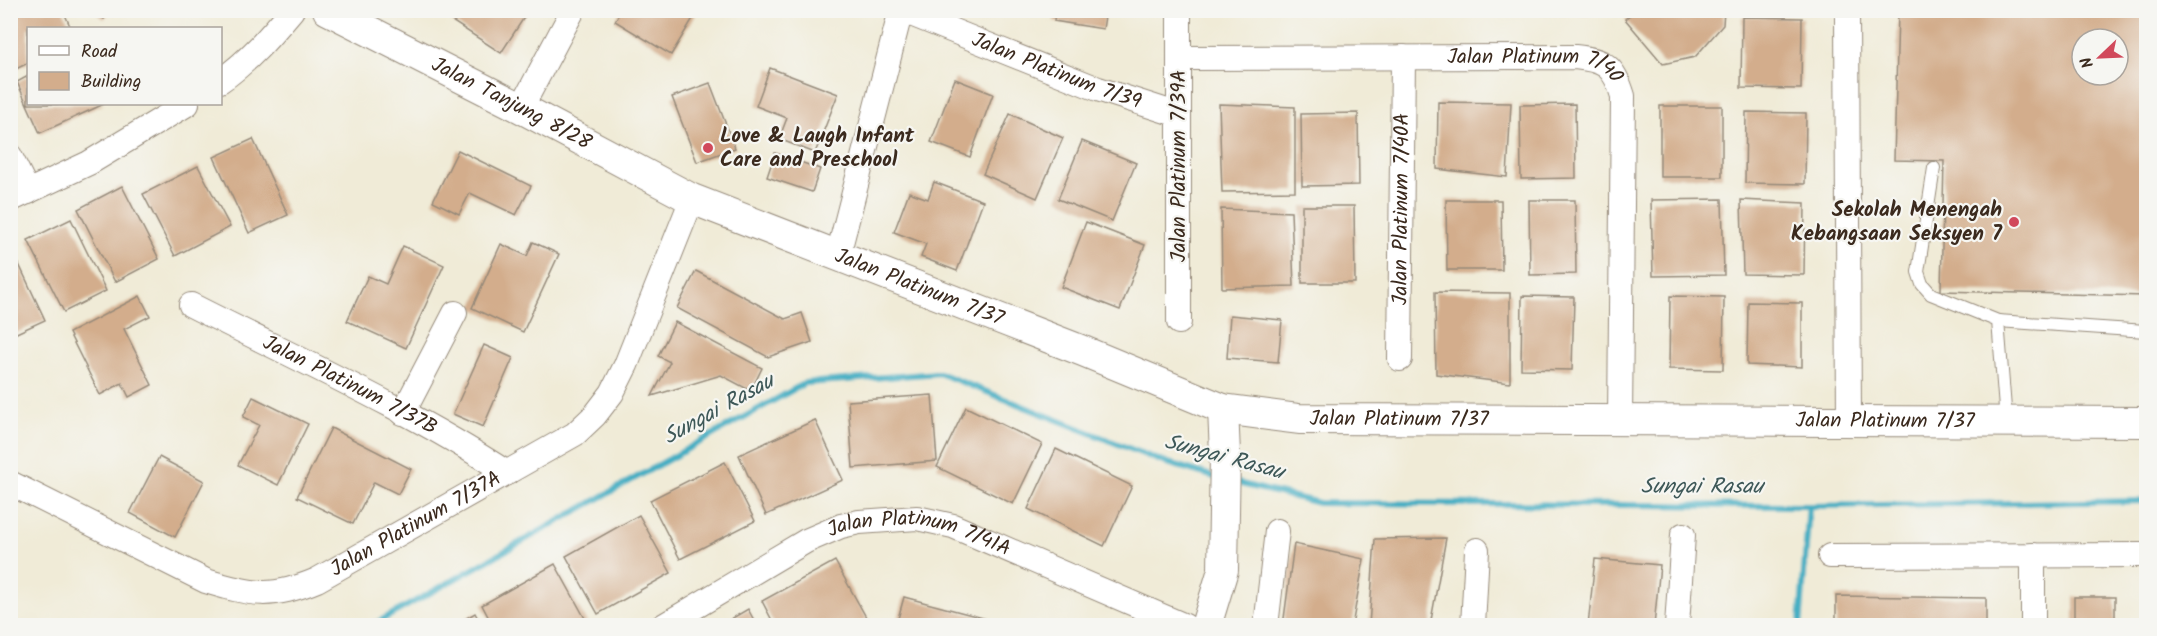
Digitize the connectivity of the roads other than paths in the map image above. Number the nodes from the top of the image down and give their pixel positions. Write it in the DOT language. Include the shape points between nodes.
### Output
graph roads {
  1 [pos="292,10"];
  2 [pos="328,10"];
  3 [pos="573,10"];
  4 [pos="901,10"];
  5 [pos="1179,10"];
  6 [pos="1847,10"];
  7 [pos="1403,57"];
  8 [pos="1179,58"];
  9 [pos="222,80"];
  10 [pos="185,105"];
  11 [pos="521,108"];
  12 [pos="1179,115"];
  13 [pos="10,156"];
  14 [pos="1934,168"];
  15 [pos="19,196"];
  16 [pos="692,199"];
  17 [pos="838,255"];
  18 [pos="191,305"];
  19 [pos="455,313"];
  20 [pos="1998,321"];
  21 [pos="1179,322"];
  22 [pos="2146,331"];
  23 [pos="1400,359"];
  24 [pos="1223,409"];
  25 [pos="403,413"];
  26 [pos="1620,421"];
  27 [pos="1849,422"];
  28 [pos="2006,422"];
  29 [pos="2146,422"];
  30 [pos="507,473"];
  31 [pos="10,483"];
  32 [pos="1276,531"];
  33 [pos="1683,535"];
  34 [pos="1477,550"];
  35 [pos="1830,555"];
  36 [pos="2033,555"];
  37 [pos="2146,555"];
  38 [pos="663,626"];
  39 [pos="1185,626"];
  40 [pos="1206,626"];
  41 [pos="1266,626"];
  42 [pos="1473,626"];
  43 [pos="1677,626"];
  44 [pos="2033,626"];
  1 -- 9 [label="street" via="268,39"];
  2 -- 11 [label="street, Jalan Tanjung 8/28"];
  3 -- 11 [label="street"];
  4 -- 12 [label="street, Jalan Platinum 7/39" via="1098,88"];
  4 -- 17 [label="street"];
  5 -- 8 [label="street, Jalan Platinum 7/39A"];
  6 -- 27 [label="street"];
  7 -- 8 [label="street, Jalan Platinum 7/40"];
  7 -- 23 [label="street, Jalan Platinum 7/40A"];
  7 -- 26 [label="street, Jalan Platinum 7/40" via="1575,57 1597,59 1617,76 1623,96"];
  8 -- 12 [label="street, Jalan Platinum 7/39A"];
  10 -- 15 [label="street" via="89,163"];
  11 -- 16 [label="street, Jalan Tanjung 8/28"];
  12 -- 21 [label="street, Jalan Platinum 7/39A"];
  13 -- 15 [label="street"];
  14 -- 20 [label="lane" via="1918,272 1922,284 1931,294"];
  16 -- 17 [label="street, Jalan Platinum 7/37"];
  16 -- 30 [label="street, Jalan Platinum 7/37A" via="612,393 575,434"];
  17 -- 24 [label="street, Jalan Platinum 7/37"];
  18 -- 25 [label="street, Jalan Platinum 7/37B"];
  19 -- 25 [label="street"];
  20 -- 22 [label="lane"];
  20 -- 28 [label="lane"];
  24 -- 26 [label="street, Jalan Platinum 7/37" via="1299,419"];
  24 -- 40 [label="street" via="1223,570"];
  25 -- 30 [label="street, Jalan Platinum 7/37B"];
  26 -- 27 [label="street, Jalan Platinum 7/37"];
  27 -- 28 [label="street, Jalan Platinum 7/37"];
  28 -- 29 [label="street, Jalan Platinum 7/37"];
  30 -- 31 [label="street, Jalan Platinum 7/37A" via="317,580 292,591 263,594 239,592 206,581"];
  32 -- 41 [label="street"];
  33 -- 43 [label="street"];
  34 -- 42 [label="street"];
  35 -- 36 [label="street"];
  36 -- 37 [label="street"];
  36 -- 44 [label="street"];
  38 -- 39 [label="street, Jalan Platinum 7/41A" via="806,541 841,526 917,518 953,526"];
}
